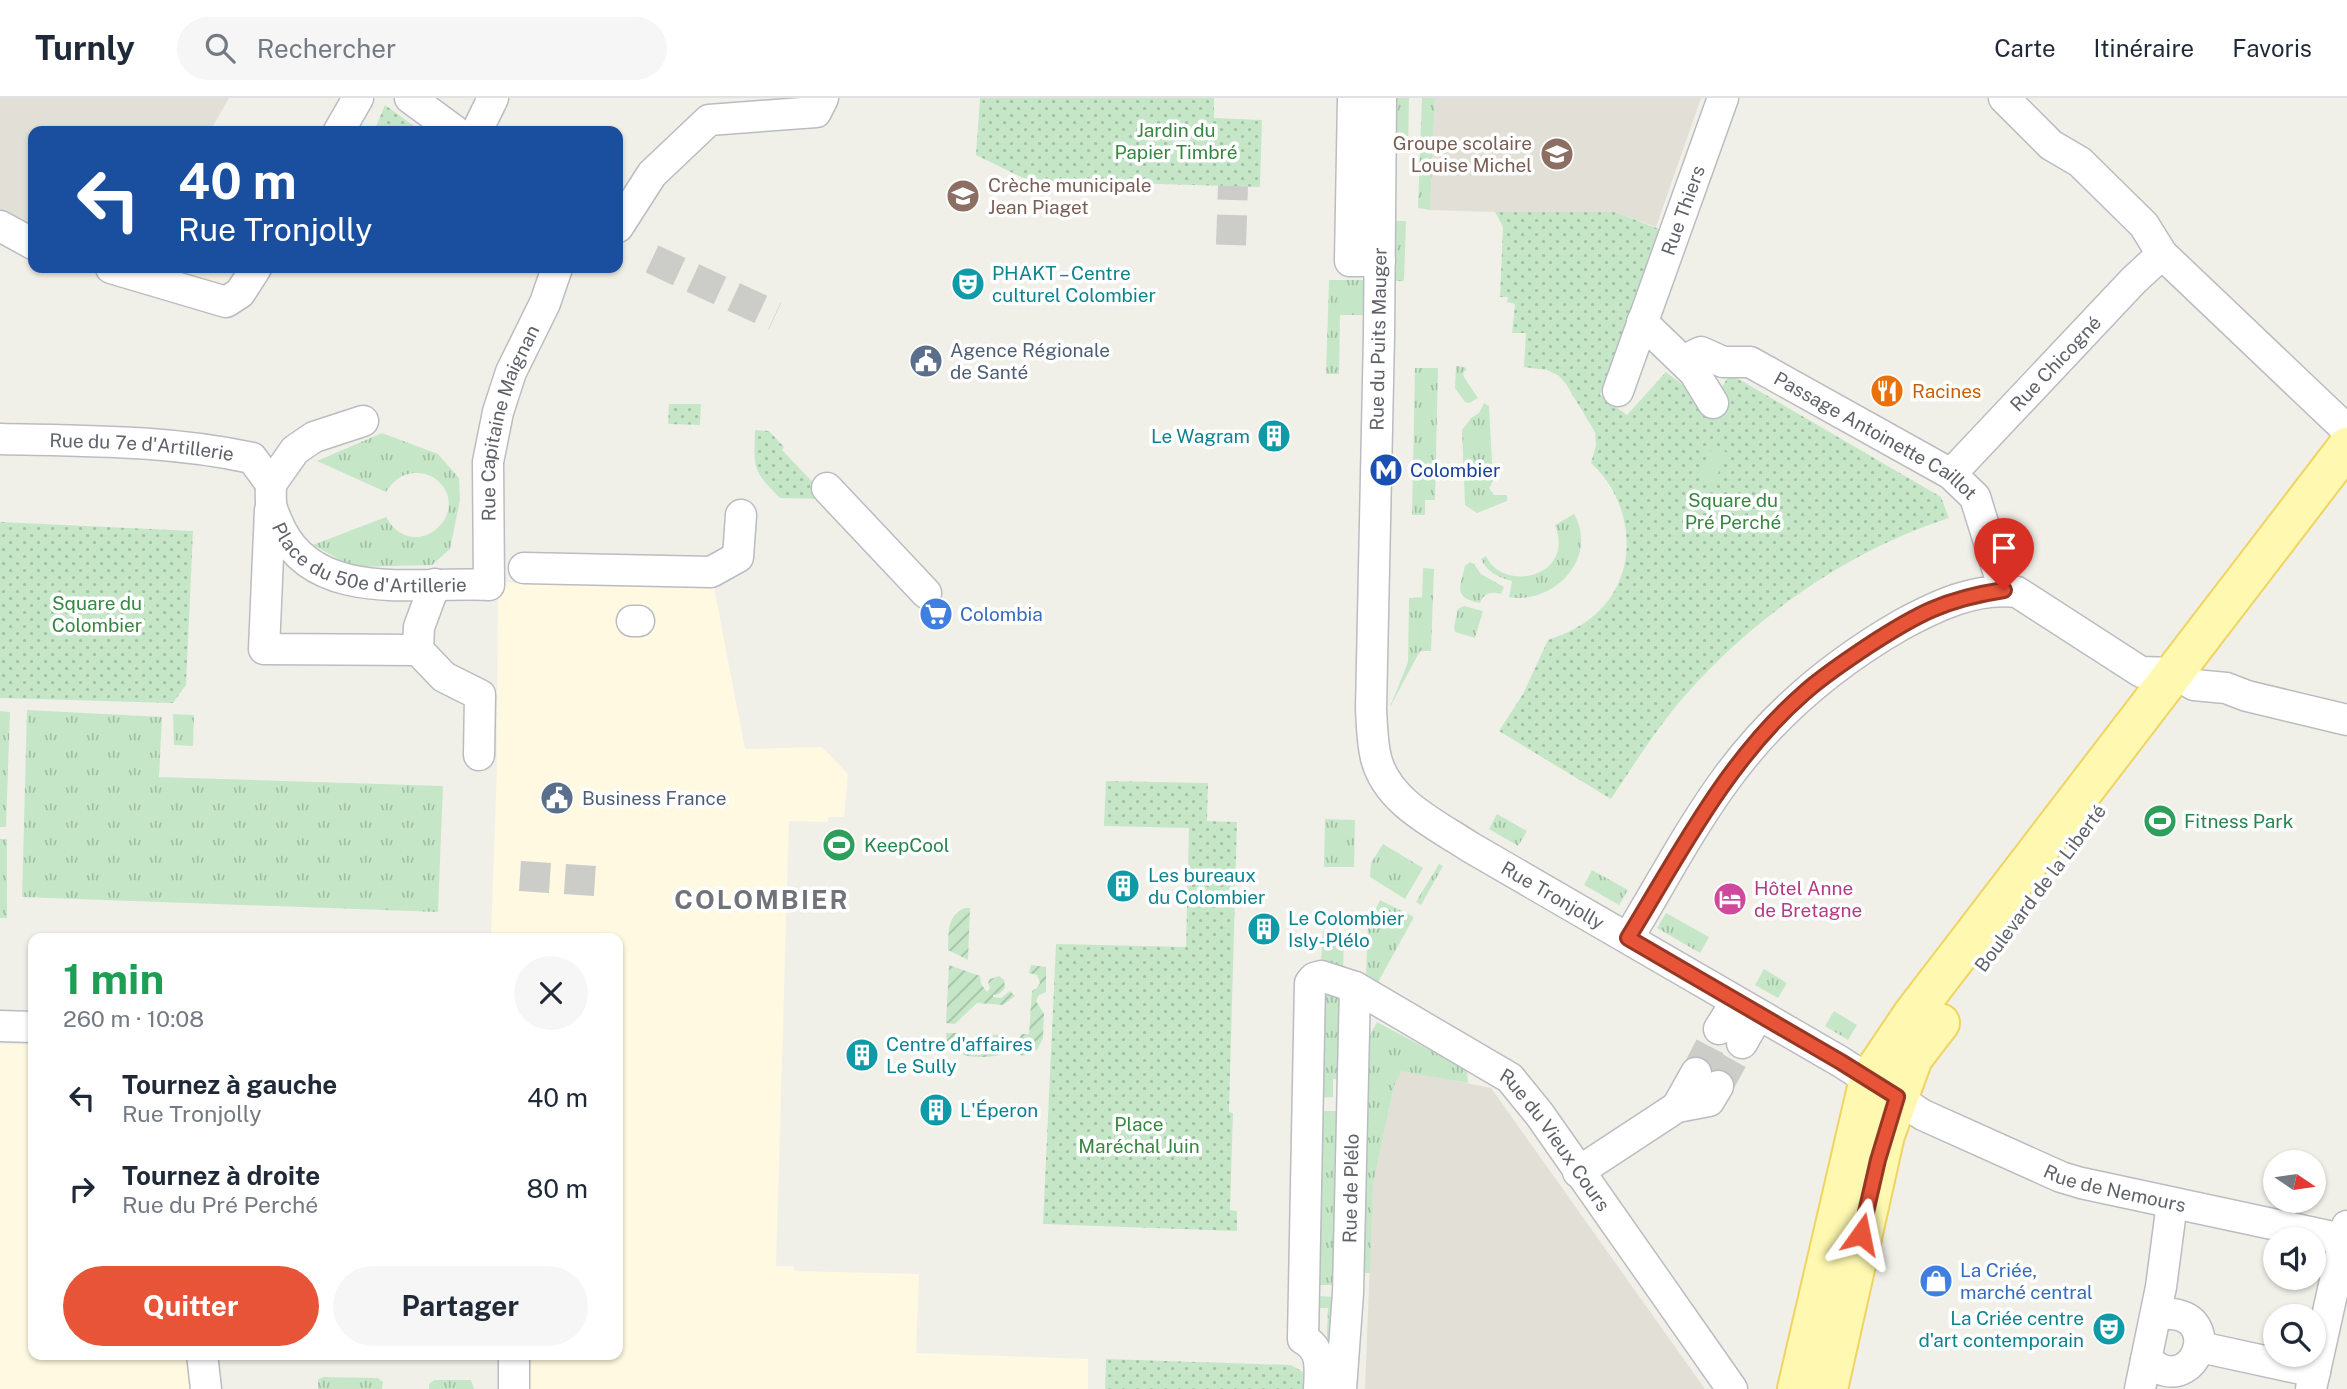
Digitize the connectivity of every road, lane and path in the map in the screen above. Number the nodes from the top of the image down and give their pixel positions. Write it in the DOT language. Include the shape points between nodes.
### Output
graph roads {
  1 [pos="358,98"];
  2 [pos="410,98"];
  3 [pos="493,98"];
  4 [pos="823,98"];
  5 [pos="1353,98"];
  6 [pos="1381,98"];
  7 [pos="1723,98"];
  8 [pos="2004,98"];
  9 [pos="342,126"];
  10 [pos="448,126"];
  11 [pos="479,126"];
  12 [pos="623,220"];
  13 [pos="0,226"];
  14 [pos="28,241"];
  15 [pos="2162,254"];
  16 [pos="1380,261"];
  17 [pos="128,273"];
  18 [pos="253,273"];
  19 [pos="555,273"];
  20 [pos="1642,322"];
  21 [pos="1684,361"];
  22 [pos="1618,391"];
  23 [pos="1713,403"];
  24 [pos="363,421"];
  25 [pos="2347,430"];
  26 [pos="0,439"];
  27 [pos="2347,447"];
  28 [pos="1951,474"];
  29 [pos="2347,483"];
  30 [pos="827,488"];
  31 [pos="270,495"];
  32 [pos="741,515"];
  33 [pos="524,568"];
  34 [pos="435,584"];
  35 [pos="489,585"];
  36 [pos="2004,590"];
  37 [pos="926,593"];
  38 [pos="419,638"];
  39 [pos="2184,679"];
  40 [pos="2347,720"];
  41 [pos="479,755"];
  42 [pos="1390,786"];
  43 [pos="1628,938"];
  44 [pos="1355,987"];
  45 [pos="1747,1008"];
  46 [pos="0,1026"];
  47 [pos="28,1027"];
  48 [pos="1731,1036"];
  49 [pos="1707,1080"];
  50 [pos="1883,1088"];
  51 [pos="1578,1172"];
  52 [pos="2172,1203"];
  53 [pos="2346,1235"];
  54 [pos="2156,1314"];
  55 [pos="2200,1347"];
  56 [pos="203,1360"];
  57 [pos="514,1360"];
  58 [pos="2143,1375"];
  59 [pos="2313,1380"];
  60 [pos="206,1389"];
  61 [pos="514,1389"];
  62 [pos="1318,1389"];
  63 [pos="1341,1389"];
  64 [pos="1732,1389"];
  65 [pos="1797,1389"];
  66 [pos="1828,1389"];
  1 -- 9 [label="street"];
  2 -- 10 [label="street"];
  3 -- 11 [label="street"];
  4 -- 12 [label="street" via="816,112 709,120 653,174"];
  5 -- 16 [label="street, Rue du Puits Mauger" via="1350,261"];
  6 -- 16 [label="street, Rue du Puits Mauger"];
  7 -- 20 [label="street, Rue Thiers"];
  8 -- 15 [label="street" via="2135,216"];
  13 -- 14 [label="street"];
  15 -- 25 [label="street"];
  15 -- 28 [label="street, Rue Chicogné"];
  16 -- 42 [label="street, Rue du Puits Mauger" via="1371,709 1377,761"];
  17 -- 18 [label="street" via="226,302 240,293"];
  19 -- 35 [label="street, Rue Capitaine Maignan" via="498,412 488,462"];
  20 -- 21 [label="street"];
  20 -- 22 [label="street, Rue Thiers"];
  21 -- 23 [label="street"];
  21 -- 28 [label="street, Passage Antoinette Caillot" via="1701,352 1723,362 1750,362"];
  24 -- 31 [label="street" via="314,437 295,450"];
  26 -- 31 [label="street, Rue du 7e d'Artillerie" via="149,442 252,458"];
  27 -- 39 [label="main road, Boulevard de la Liberté"];
  28 -- 36 [label="street, Passage Antoinette Caillot" via="1975,498"];
  29 -- 39 [label="main road, Boulevard de la Liberté"];
  30 -- 37 [label="street"];
  31 -- 34 [label="street, Place du 50e d'Artillerie" via="289,544 326,574 367,583"];
  31 -- 38 [label="street, Place du 50e d'Artillerie" via="264,649"];
  32 -- 33 [label="street" via="738,557 711,572"];
  34 -- 35 [label="street, Place du 50e d'Artillerie"];
  34 -- 38 [label="street"];
  36 -- 39 [label="street" via="2017,592 2141,672"];
  36 -- 43 [label="street" via="1933,607 1803,694 1729,774"];
  38 -- 41 [label="street" via="444,677 480,695"];
  39 -- 40 [label="street"];
  39 -- 50 [label="main road, Boulevard de la Liberté" via="1913,1058"];
  42 -- 43 [label="street, Rue Tronjolly" via="1421,815 1470,847"];
  43 -- 45 [label="street, Rue Tronjolly"];
  44 -- 51 [label="street, Rue du Vieux Cours" via="1510,1078"];
  44 -- 62 [label="street, Rue du Vieux Cours" via="1321,976 1310,983 1303,1339 1316,1350 1320,1363"];
  44 -- 63 [label="street, Rue de Plélo" via="1348,1293"];
  45 -- 48 [label="street"];
  45 -- 50 [label="street, Rue Tronjolly"];
  46 -- 47 [label="street"];
  49 -- 51 [label="street" via="1709,1101 1677,1107"];
  50 -- 52 [label="street, Rue de Nemours" via="1923,1115 2061,1177"];
  50 -- 65 [label="main road, Boulevard de la Liberté"];
  50 -- 66 [label="main road, Boulevard de la Liberté" via="1878,1160"];
  51 -- 64 [label="street, Rue du Vieux Cours"];
  52 -- 53 [label="street, Rue de Nemours"];
  52 -- 54 [label="street"];
  53 -- 59 [label="street"];
  54 -- 55 [label="street" via="2191,1321 2199,1333"];
  54 -- 58 [label="street"];
  55 -- 58 [label="street" via="2193,1363 2178,1371"];
  55 -- 59 [label="street"];
  56 -- 60 [label="street"];
  57 -- 61 [label="street"];
}
